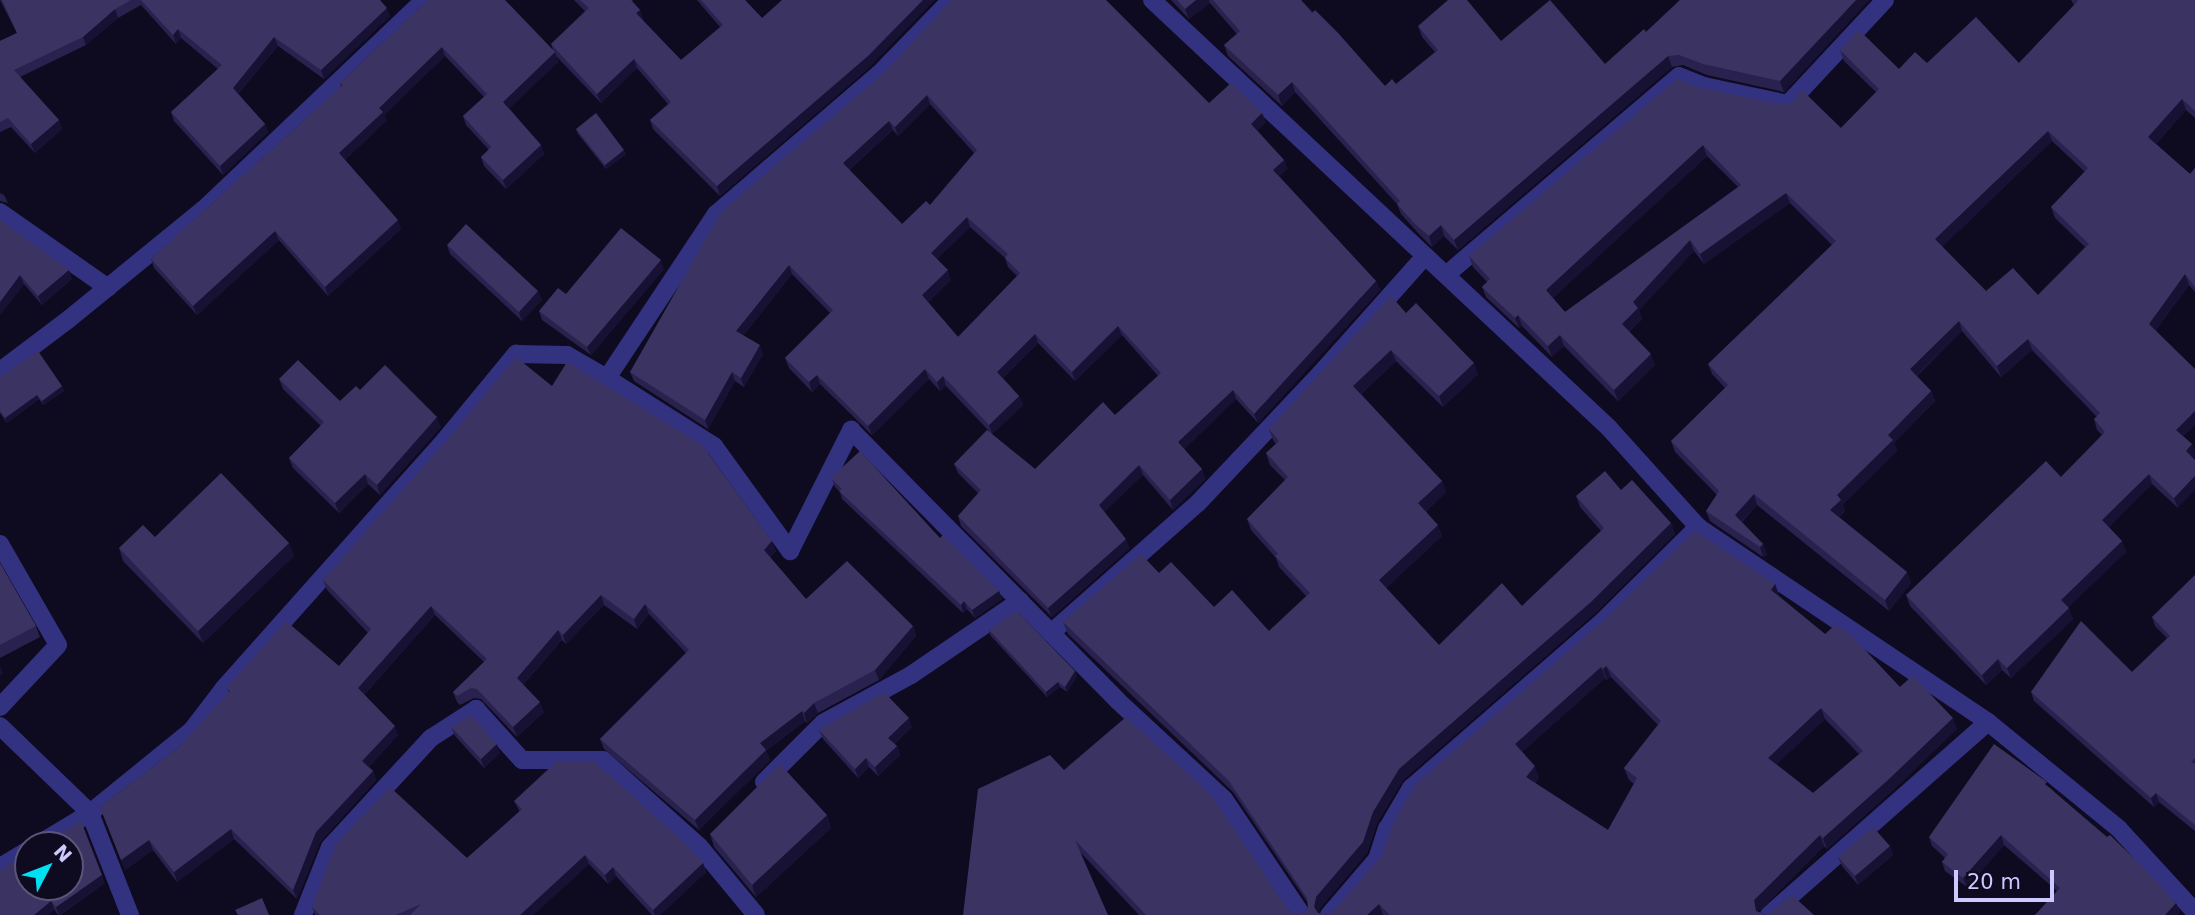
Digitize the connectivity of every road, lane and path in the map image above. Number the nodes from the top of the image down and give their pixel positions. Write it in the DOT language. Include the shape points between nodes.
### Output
graph roads {
  1 [pos="424,0"];
  2 [pos="951,0"];
  3 [pos="1152,0"];
  4 [pos="1885,0"];
  5 [pos="0,212"];
  6 [pos="1425,256"];
  7 [pos="1446,275"];
  8 [pos="108,288"];
  9 [pos="0,371"];
  10 [pos="607,378"];
  11 [pos="1698,527"];
  12 [pos="0,544"];
  13 [pos="1020,601"];
  14 [pos="1051,633"];
  15 [pos="0,707"];
  16 [pos="1988,722"];
  17 [pos="0,726"];
  18 [pos="747,799"];
  19 [pos="90,813"];
  20 [pos="60,831"];
  21 [pos="2195,912"];
  22 [pos="130,915"];
  23 [pos="303,915"];
  24 [pos="756,915"];
  25 [pos="1302,915"];
  26 [pos="1329,915"];
  27 [pos="1769,915"];
  1 -- 8 [label="street" via="204,209"];
  2 -- 10 [label="street" via="880,74 716,214"];
  3 -- 6 [label="street"];
  4 -- 7 [label="street" via="1788,104 1679,76"];
  5 -- 8 [label="street"];
  6 -- 7 [label="street"];
  6 -- 14 [label="street" via="1198,503"];
  7 -- 11 [label="street" via="1609,428"];
  8 -- 9 [label="street"];
  10 -- 13 [label="street" via="714,446 790,551 851,430"];
  10 -- 19 [label="street" via="566,355 516,354 192,730"];
  11 -- 16 [label="street"];
  11 -- 26 [label="street" via="1603,621 1411,788 1387,830 1377,859"];
  12 -- 15 [label="street" via="58,645"];
  13 -- 14 [label="street"];
  13 -- 18 [label="street" via="911,675 823,723"];
  14 -- 25 [label="street" via="1224,799"];
  16 -- 21 [label="street" via="2119,828"];
  16 -- 27 [label="street"];
  17 -- 19 [label="street"];
  19 -- 20 [label="street"];
  19 -- 22 [label="street"];
  23 -- 24 [label="street" via="330,848 431,738 475,709 522,760 603,760 704,841"];
}
